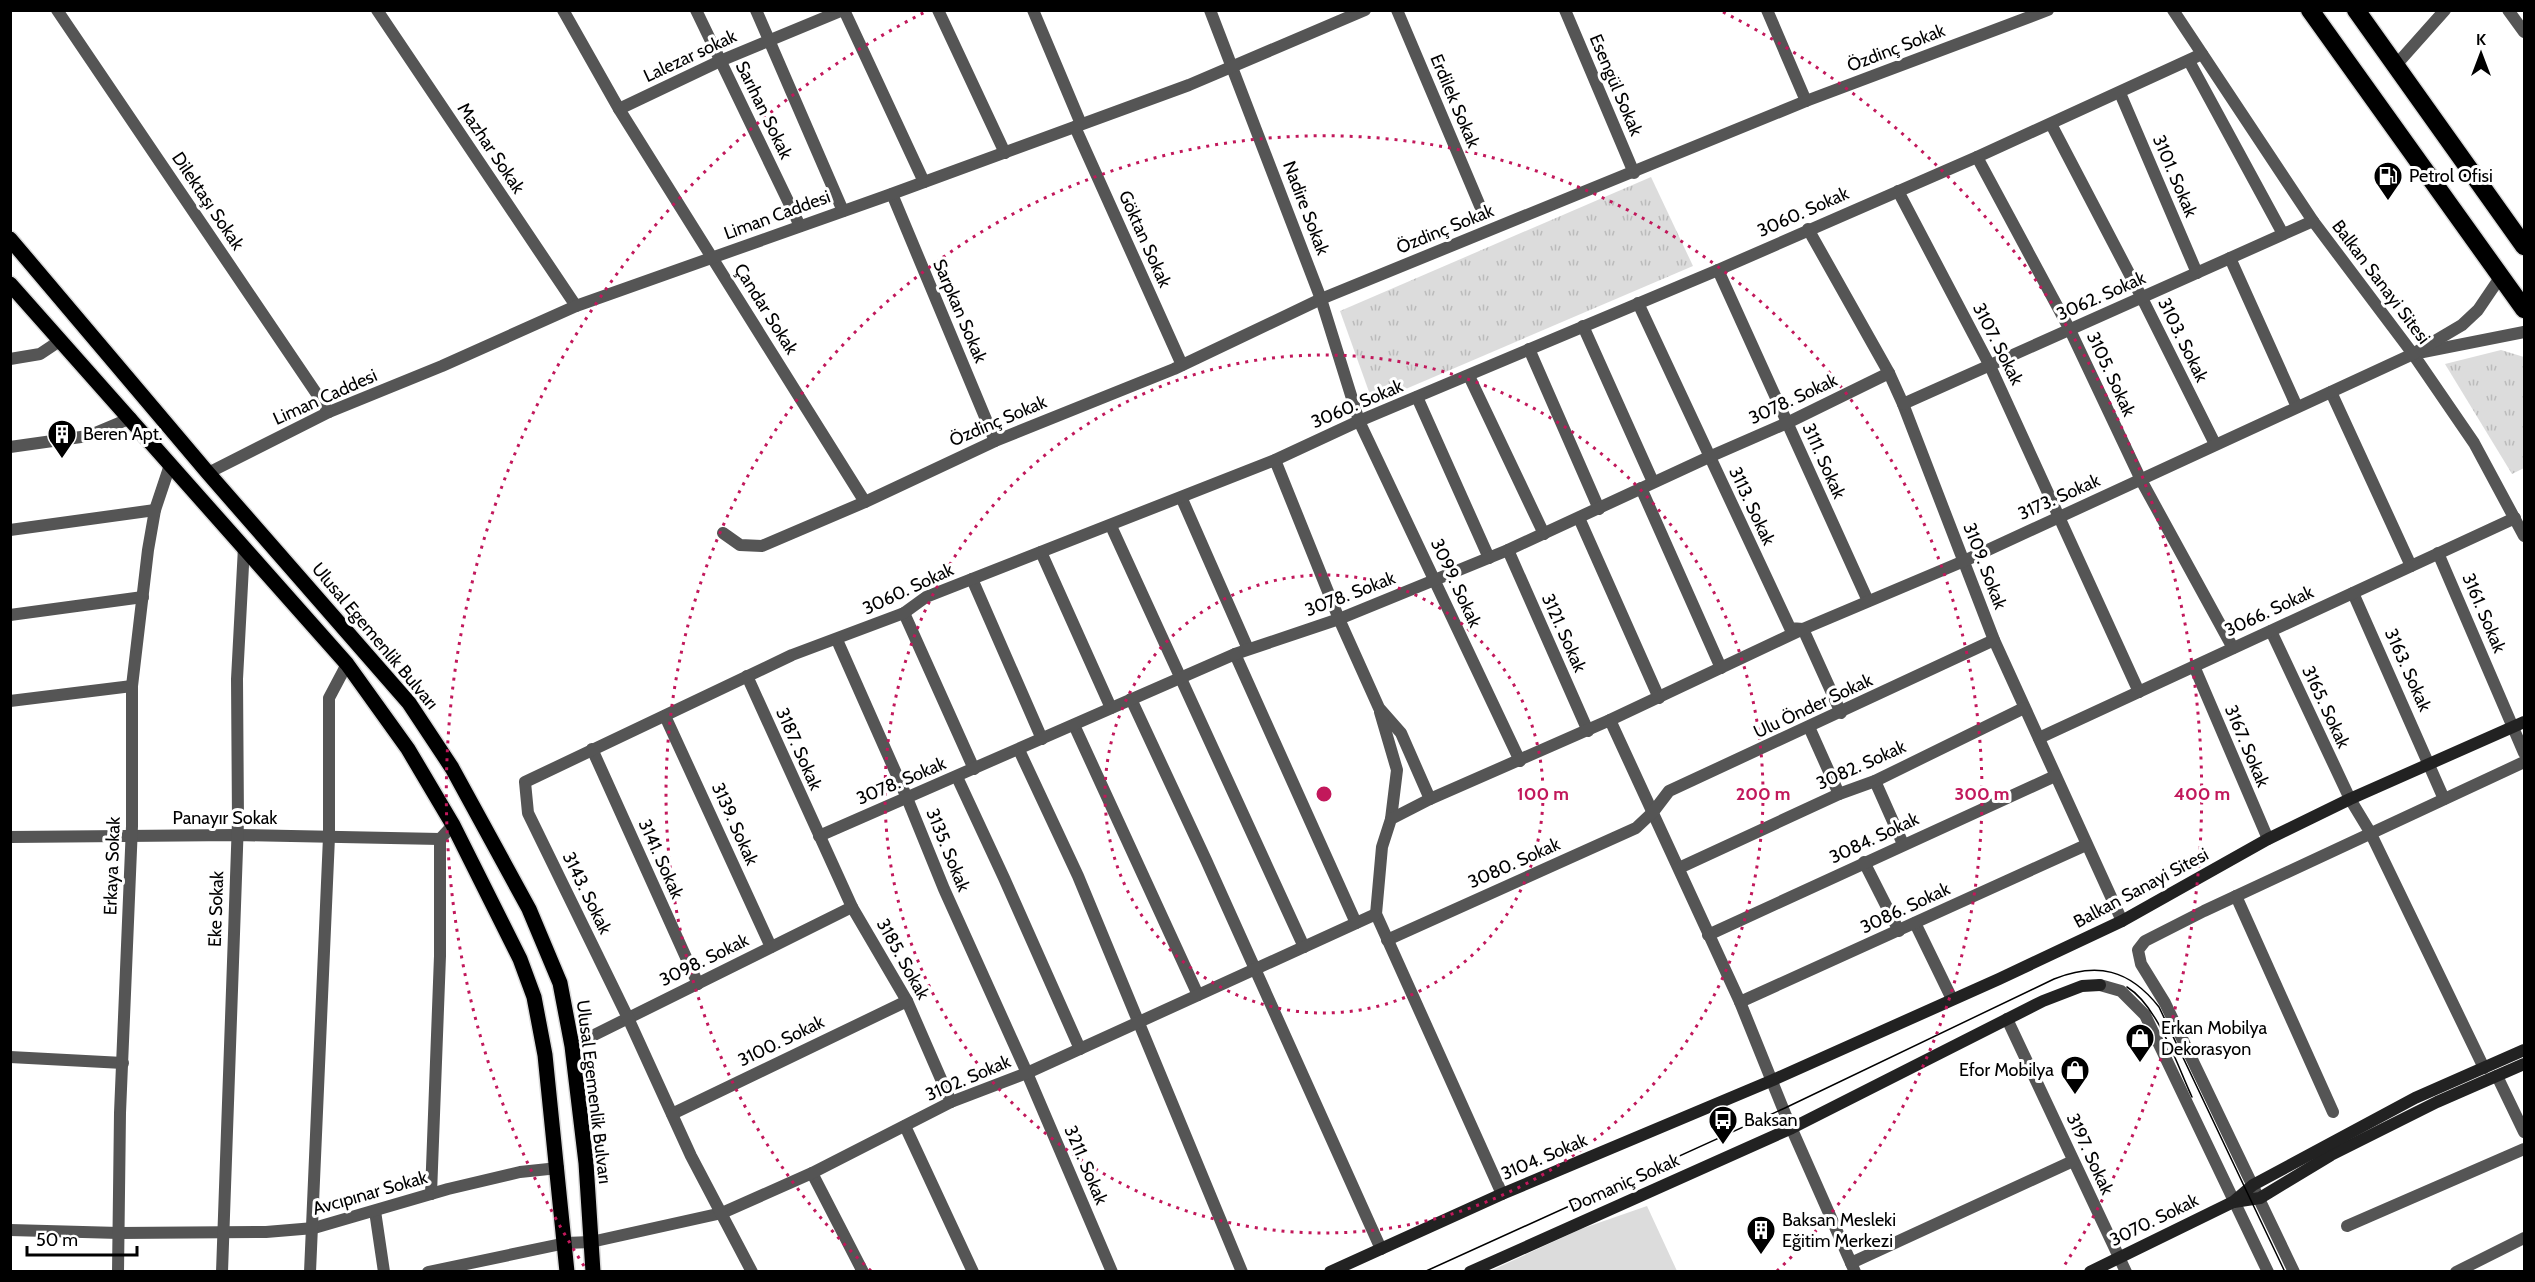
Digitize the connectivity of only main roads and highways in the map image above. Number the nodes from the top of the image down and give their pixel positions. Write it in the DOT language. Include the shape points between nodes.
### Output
graph roads {
  1 [pos="2310,10"];
  2 [pos="2356,10"];
  3 [pos="10,239"];
  4 [pos="2524,246"];
  5 [pos="10,284"];
  6 [pos="2524,309"];
  7 [pos="567,1272"];
  8 [pos="593,1272"];
  1 -- 6 [label="highway"];
  2 -- 4 [label="highway"];
  3 -- 8 [label="main road, Ulusal Egemenlik Bulvarı" via="409,703 452,768 529,909 560,983 586,1163"];
  5 -- 7 [label="main road" via="347,664 408,749 453,825 520,959 534,997 545,1055"];
}
